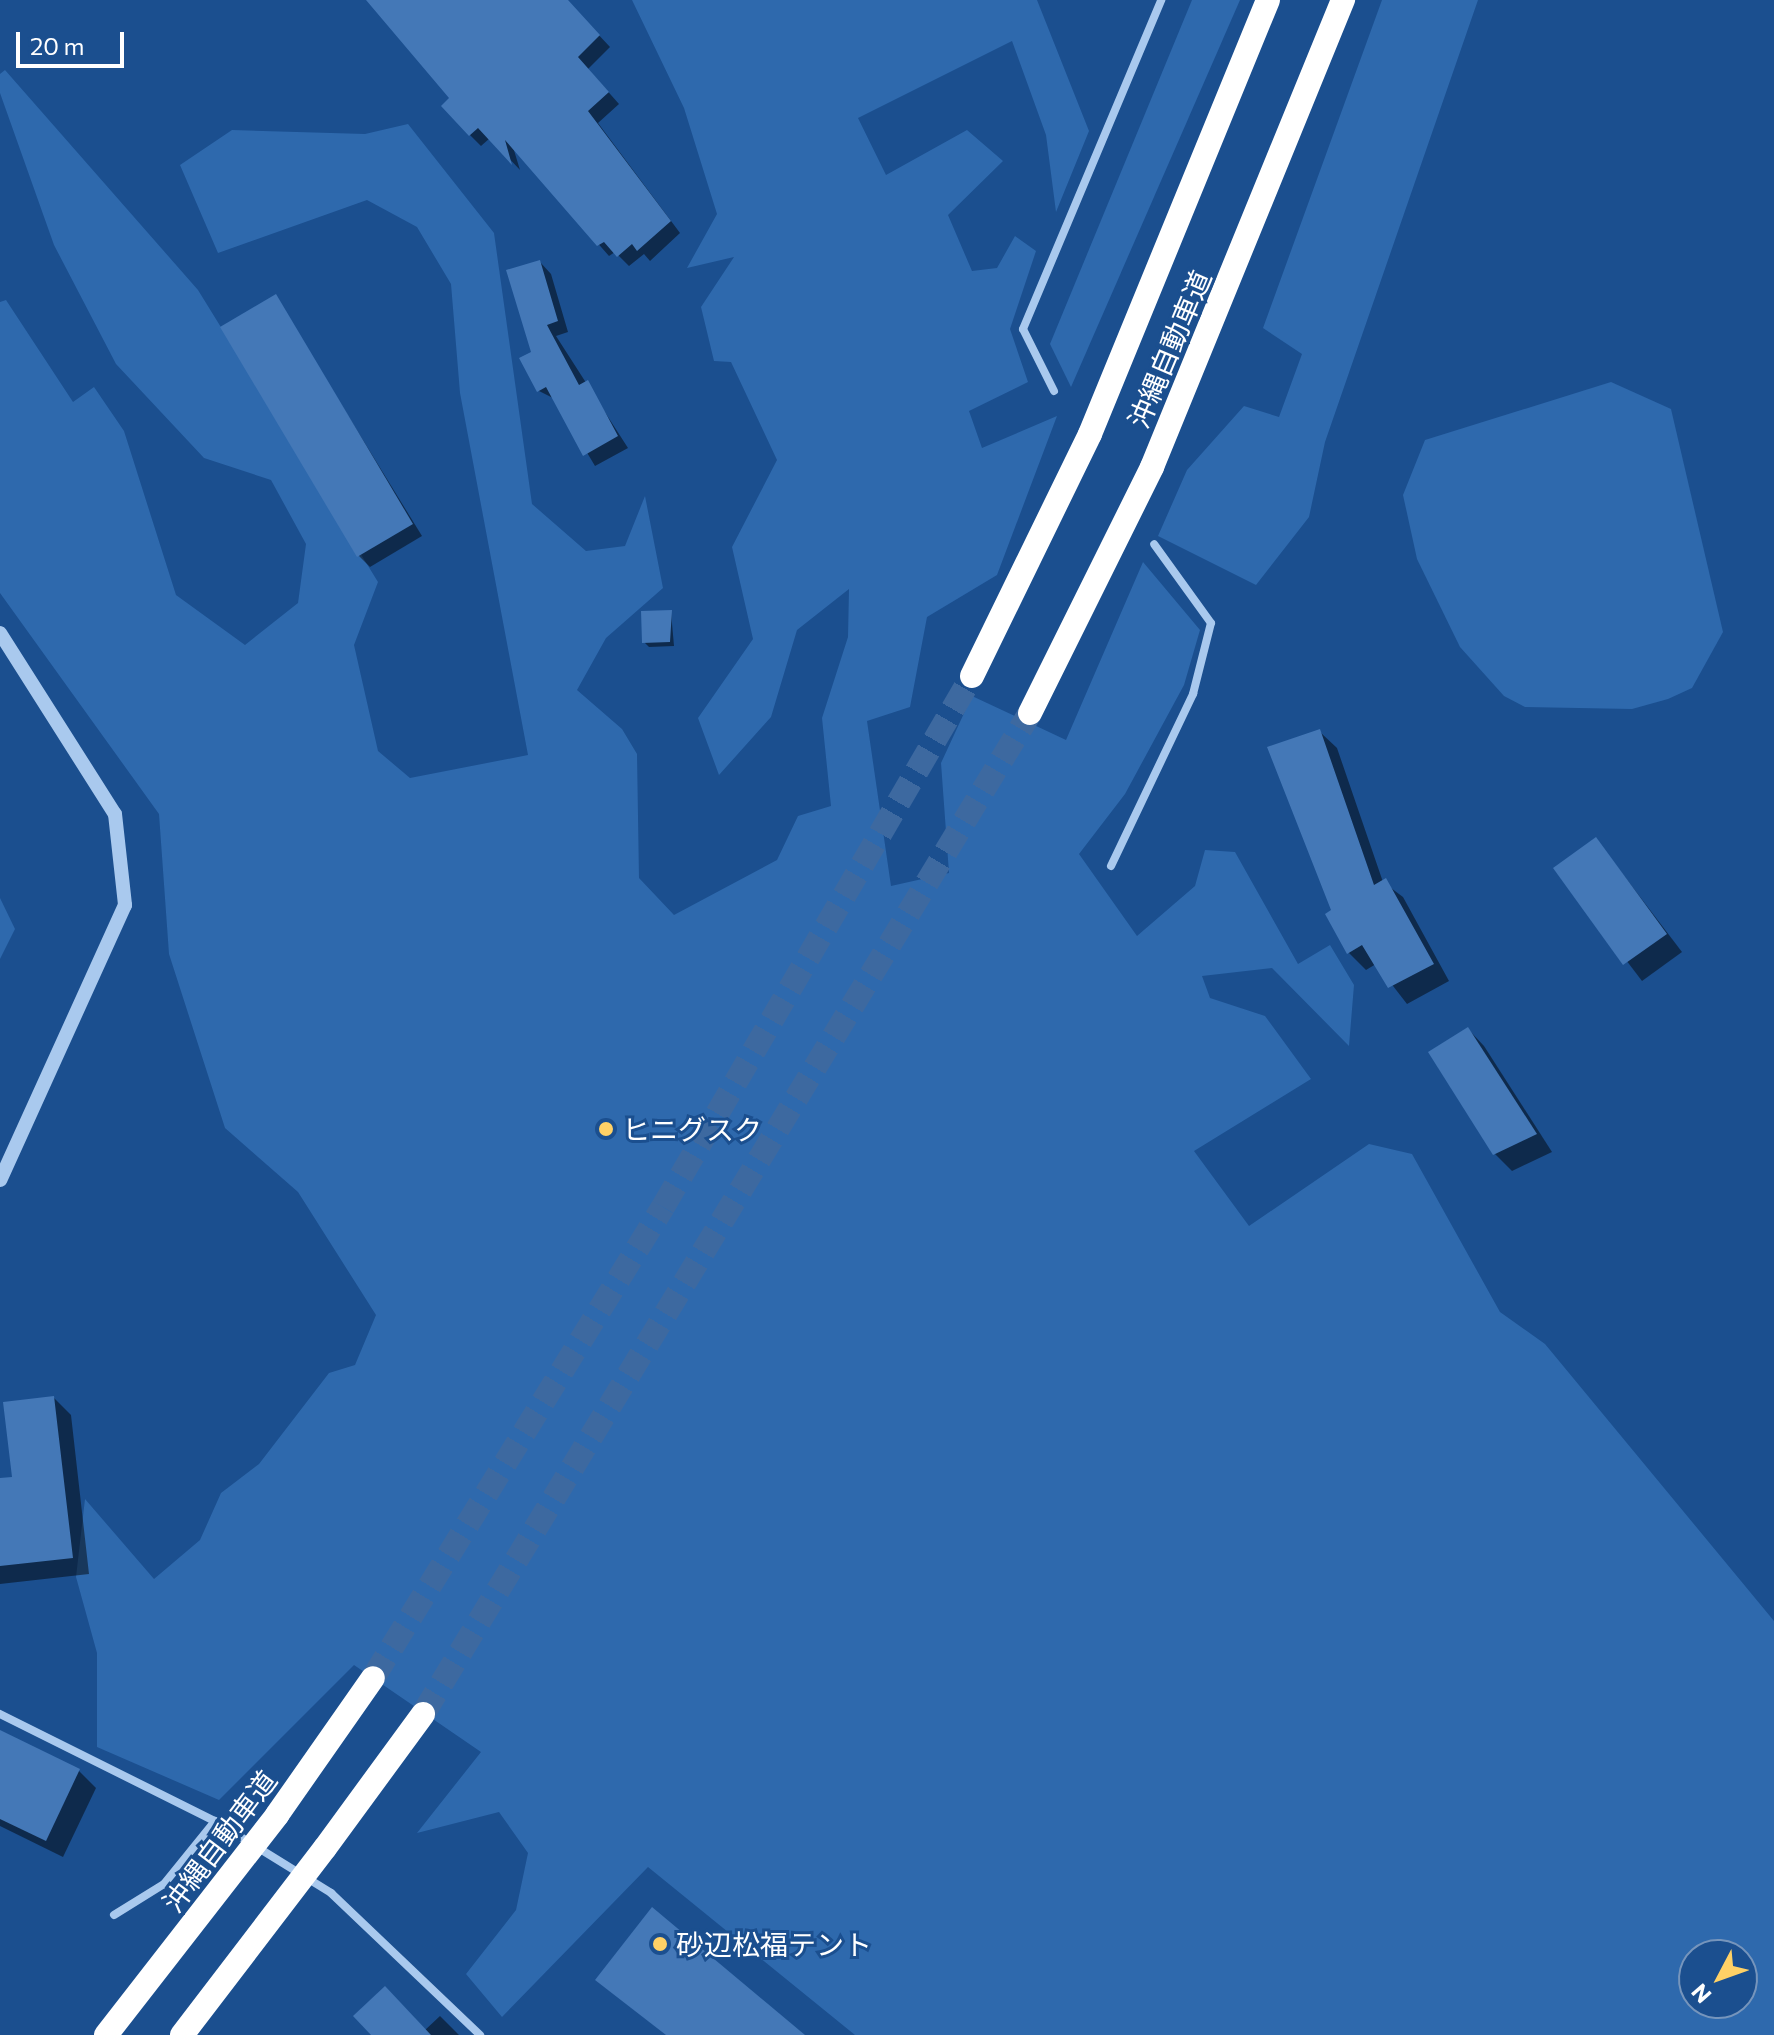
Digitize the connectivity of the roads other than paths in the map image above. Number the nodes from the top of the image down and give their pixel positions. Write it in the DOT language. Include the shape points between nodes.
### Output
graph roads {
  1 [pos="1161,0"];
  2 [pos="1268,0"];
  3 [pos="1343,0"];
  4 [pos="1054,391"];
  5 [pos="1154,544"];
  6 [pos="0,633"];
  7 [pos="972,676"];
  8 [pos="1030,713"];
  9 [pos="1111,866"];
  10 [pos="0,1180"];
  11 [pos="373,1678"];
  12 [pos="0,1714"];
  13 [pos="423,1714"];
  14 [pos="215,1821"];
  15 [pos="114,1915"];
  16 [pos="106,2035"];
  17 [pos="182,2035"];
  18 [pos="480,2035"];
  1 -- 4 [label="street" via="1023,329"];
  2 -- 7 [label="highway, 沖縄自動車道" via="1090,434"];
  3 -- 8 [label="highway, 沖縄自動車道" via="1152,467"];
  5 -- 9 [label="street" via="1211,623 1193,694"];
  6 -- 10 [label="street" via="115,814 125,905"];
  11 -- 16 [label="highway, 沖縄自動車道, bridge" via="277,1815"];
  12 -- 14 [label="street"];
  13 -- 17 [label="highway, bridge"];
  14 -- 15 [label="street" via="164,1884"];
  14 -- 18 [label="street" via="331,1893"];
}
